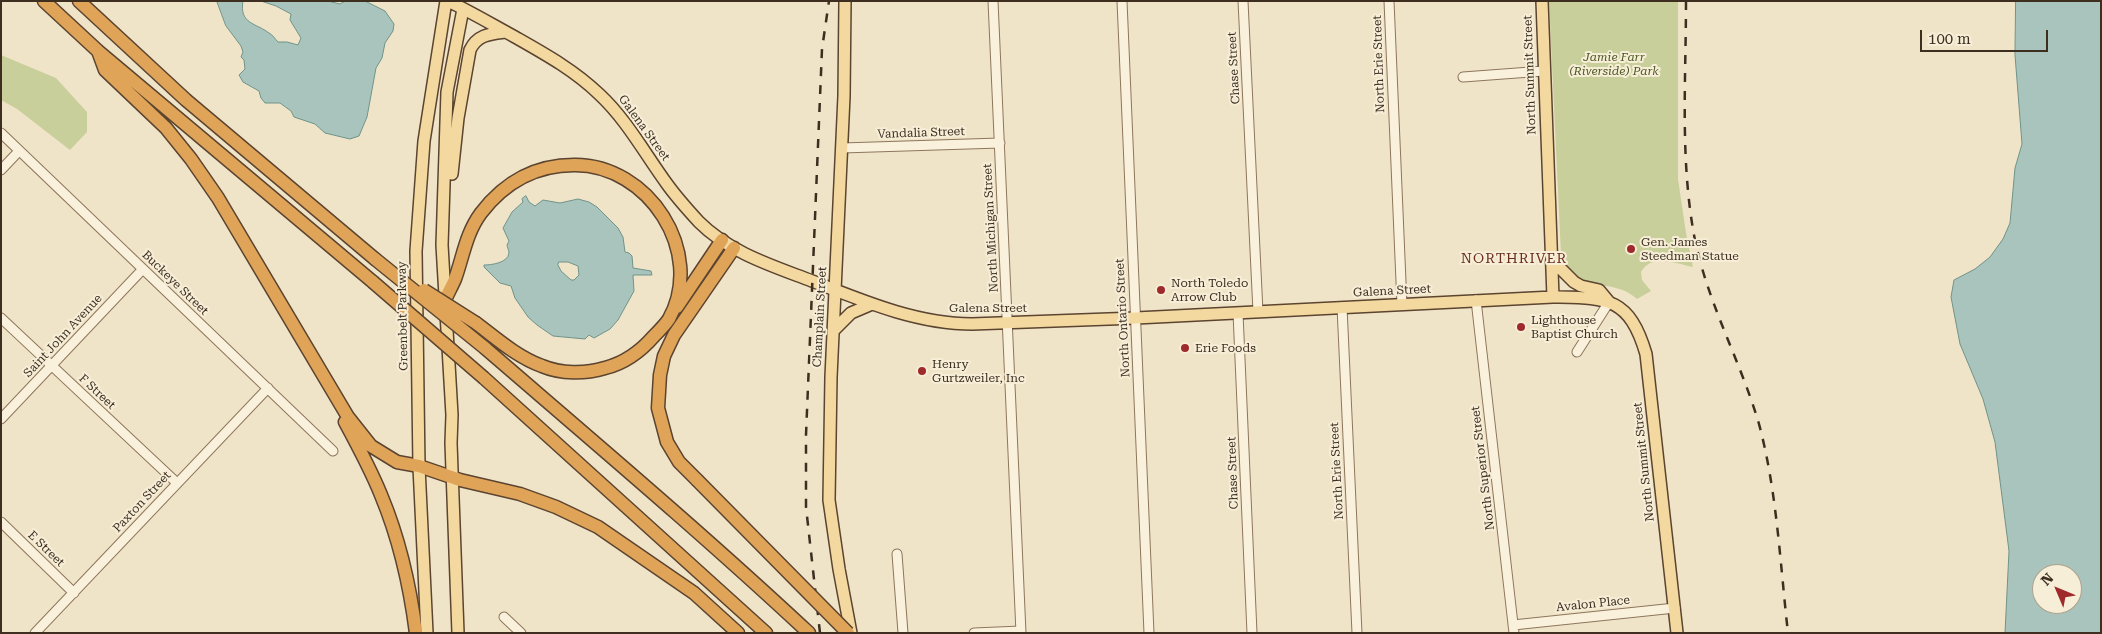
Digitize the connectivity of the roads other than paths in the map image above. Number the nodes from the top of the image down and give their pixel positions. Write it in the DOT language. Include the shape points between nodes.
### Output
graph roads {
  1 [pos="44,1"];
  2 [pos="79,1"];
  3 [pos="447,1"];
  4 [pos="845,1"];
  5 [pos="994,1"];
  6 [pos="1122,1"];
  7 [pos="1243,1"];
  8 [pos="1389,1"];
  9 [pos="1542,1"];
  10 [pos="463,8"];
  11 [pos="505,32"];
  12 [pos="98,51"];
  13 [pos="1544,71"];
  14 [pos="1464,77"];
  15 [pos="1,133"];
  16 [pos="1000,144"];
  17 [pos="842,148"];
  18 [pos="19,151"];
  19 [pos="1,170"];
  20 [pos="722,240"];
  21 [pos="442,245"];
  22 [pos="734,248"];
  23 [pos="1550,248"];
  24 [pos="375,259"];
  25 [pos="142,270"];
  26 [pos="835,291"];
  27 [pos="1553,297"];
  28 [pos="445,300"];
  29 [pos="1476,300"];
  30 [pos="1610,302"];
  31 [pos="872,304"];
  32 [pos="1402,305"];
  33 [pos="1342,308"];
  34 [pos="1258,312"];
  35 [pos="1238,313"];
  36 [pos="1,318"];
  37 [pos="1136,318"];
  38 [pos="668,320"];
  39 [pos="1008,323"];
  40 [pos="834,330"];
  41 [pos="1577,352"];
  42 [pos="316,364"];
  43 [pos="51,366"];
  44 [pos="268,388"];
  45 [pos="1,419"];
  46 [pos="333,451"];
  47 [pos="420,467"];
  48 [pos="453,478"];
  49 [pos="177,483"];
  50 [pos="1,522"];
  51 [pos="897,554"];
  52 [pos="74,593"];
  53 [pos="1675,608"];
  54 [pos="504,617"];
  55 [pos="1514,629"];
  56 [pos="1021,632"];
  57 [pos="35,633"];
  58 [pos="416,633"];
  59 [pos="427,633"];
  60 [pos="458,633"];
  61 [pos="521,633"];
  62 [pos="738,633"];
  63 [pos="766,633"];
  64 [pos="809,633"];
  65 [pos="849,633"];
  66 [pos="903,633"];
  67 [pos="974,633"];
  68 [pos="1150,633"];
  69 [pos="1252,633"];
  70 [pos="1357,633"];
  71 [pos="1677,633"];
  1 -- 12 [label="highway"];
  2 -- 24 [label="highway" via="186,100"];
  3 -- 10 [label="main road, Galena Street"];
  3 -- 47 [label="main road, Greenbelt Parkway" via="424,141 416,250"];
  4 -- 17 [label="main road, Champlain Street"];
  5 -- 16 [label="street, North Michigan Street"];
  6 -- 37 [label="street, North Ontario Street"];
  7 -- 34 [label="street, Chase Street"];
  8 -- 32 [label="street, North Erie Street"];
  9 -- 13 [label="main road, North Summit Street"];
  10 -- 11 [label="main road, Galena Street"];
  10 -- 21 [label="main road" via="447,92"];
  11 -- 20 [label="main road, Galena Street" via="566,66 601,95 682,203"];
  11 -- 21 [label="main road" via="482,36 470,50"];
  12 -- 42 [label="highway" via="105,70 166,128 191,159 218,198"];
  12 -- 63 [label="highway, bridge" via="484,378"];
  13 -- 14 [label="street"];
  13 -- 23 [label="main road, North Summit Street"];
  15 -- 18 [label="street, Buckeye Street"];
  16 -- 17 [label="street, Vandalia Street"];
  16 -- 39 [label="street, North Michigan Street"];
  17 -- 26 [label="main road, Champlain Street"];
  18 -- 19 [label="street"];
  18 -- 25 [label="street, Buckeye Street"];
  20 -- 22 [label="main road, Galena Street"];
  20 -- 38 [label="highway"];
  21 -- 28 [label="main road"];
  22 -- 26 [label="main road, Galena Street"];
  22 -- 65 [label="highway, bridge" via="674,335 664,356 658,408 667,442 697,480"];
  23 -- 27 [label="main road, North Summit Street"];
  23 -- 30 [label="main road, North Summit Street" via="1566,275 1581,286 1599,290"];
  24 -- 38 [label="highway, bridge" via="543,367 574,372 602,369 621,362 646,345"];
  24 -- 64 [label="highway, bridge" via="485,348"];
  25 -- 43 [label="street, Saint John Avenue"];
  25 -- 44 [label="street, Buckeye Street"];
  26 -- 31 [label="main road, Galena Street"];
  26 -- 40 [label="main road, Champlain Street"];
  27 -- 29 [label="main road, Galena Street"];
  27 -- 30 [label="main road, Galena Street" via="1596,298"];
  28 -- 38 [label="highway" via="455,280 465,242 491,201 505,187 531,172 552,166 576,165 613,172 628,179 653,201 664,217 674,244 679,277 677,295"];
  28 -- 48 [label="main road"];
  29 -- 32 [label="main road, Galena Street"];
  29 -- 55 [label="street, North Superior Street"];
  30 -- 41 [label="street"];
  30 -- 53 [label="main road, North Summit Street" via="1635,323 1646,354"];
  31 -- 39 [label="main road, Galena Street" via="948,323"];
  31 -- 40 [label="main road" via="851,313"];
  32 -- 33 [label="main road, Galena Street"];
  33 -- 34 [label="main road, Galena Street"];
  33 -- 70 [label="street, North Erie Street"];
  34 -- 35 [label="main road, Galena Street"];
  35 -- 37 [label="main road, Galena Street"];
  35 -- 69 [label="street, Chase Street"];
  36 -- 43 [label="street, F Street"];
  37 -- 39 [label="main road, Galena Street"];
  37 -- 68 [label="street, North Ontario Street"];
  39 -- 56 [label="street, North Michigan Street"];
  40 -- 65 [label="main road, Champlain Street" via="829,500"];
  42 -- 47 [label="highway" via="348,417 371,446 397,462"];
  42 -- 58 [label="highway" via="382,496 405,569"];
  43 -- 45 [label="street, Saint John Avenue"];
  43 -- 49 [label="street, F Street"];
  44 -- 46 [label="street, Buckeye Street"];
  44 -- 49 [label="street, Paxton Street"];
  47 -- 48 [label="highway"];
  47 -- 59 [label="main road, Greenbelt Parkway"];
  48 -- 60 [label="main road"];
  48 -- 62 [label="highway" via="556,506 598,527 694,593"];
  49 -- 52 [label="street, Paxton Street"];
  50 -- 52 [label="street, E Street"];
  51 -- 66 [label="street"];
  52 -- 57 [label="street, Paxton Street"];
  53 -- 55 [label="street, Avalon Place"];
  53 -- 71 [label="main road, North Summit Street"];
  54 -- 61 [label="street"];
  56 -- 67 [label="street"];
}
